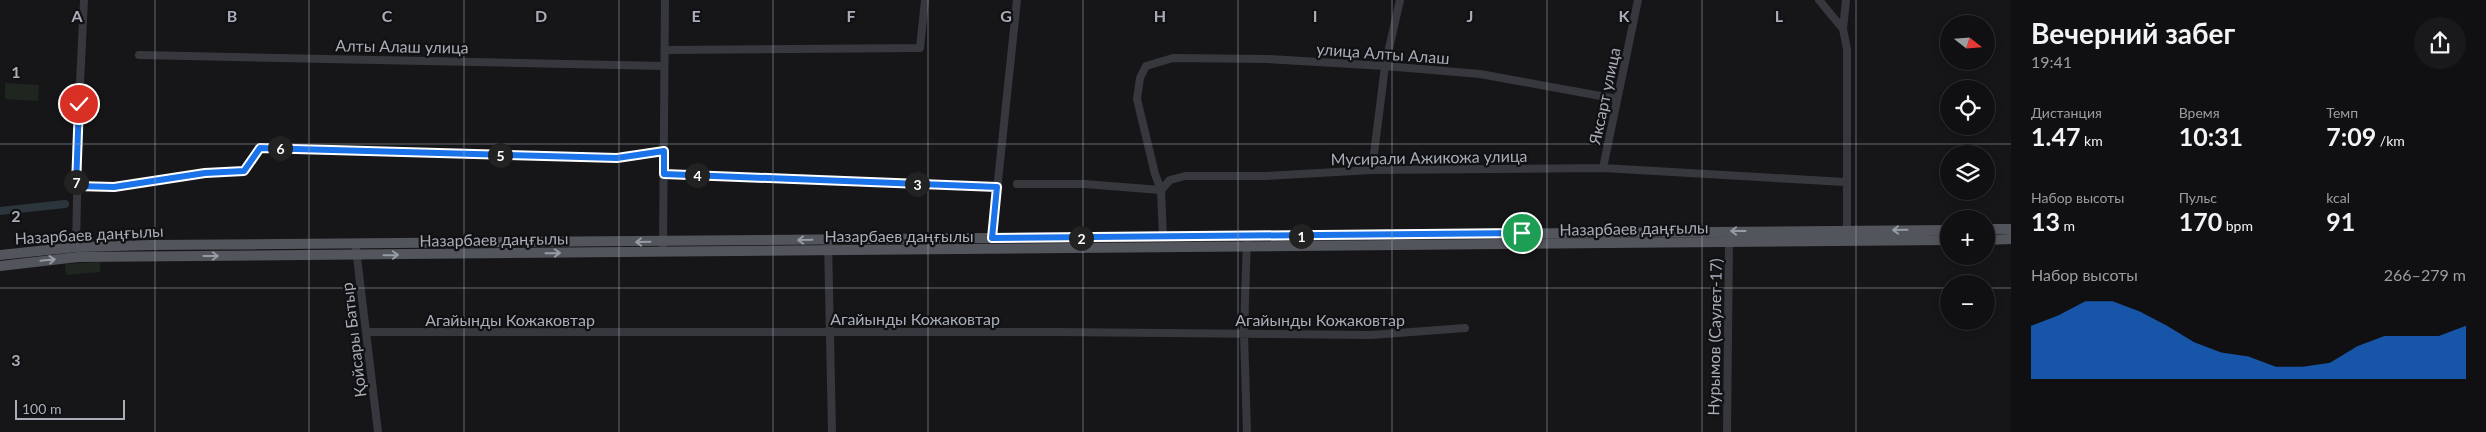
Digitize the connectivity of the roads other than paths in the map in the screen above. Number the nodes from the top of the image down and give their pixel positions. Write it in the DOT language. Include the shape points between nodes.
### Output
graph roads {
  1 [pos="84,0"];
  2 [pos="665,0"];
  3 [pos="925,0"];
  4 [pos="1017,0"];
  5 [pos="1400,0"];
  6 [pos="1638,0"];
  7 [pos="1819,0"];
  8 [pos="1846,0"];
  9 [pos="1842,29"];
  10 [pos="665,50"];
  11 [pos="139,54"];
  12 [pos="664,66"];
  13 [pos="1385,66"];
  14 [pos="1617,100"];
  15 [pos="664,151"];
  16 [pos="1603,168"];
  17 [pos="1372,170"];
  18 [pos="664,174"];
  19 [pos="1845,182"];
  20 [pos="1017,184"];
  21 [pos="76,186"];
  22 [pos="997,187"];
  23 [pos="1161,190"];
  24 [pos="1995,229"];
  25 [pos="2011,229"];
  26 [pos="1940,231"];
  27 [pos="1847,236"];
  28 [pos="1163,237"];
  29 [pos="992,238"];
  30 [pos="2011,239"];
  31 [pos="1940,240"];
  32 [pos="1995,240"];
  33 [pos="1246,241"];
  34 [pos="1729,242"];
  35 [pos="152,245"];
  36 [pos="828,245"];
  37 [pos="76,247"];
  38 [pos="663,247"];
  39 [pos="356,250"];
  40 [pos="0,255"];
  41 [pos="152,257"];
  42 [pos="0,266"];
  43 [pos="1465,328"];
  44 [pos="366,332"];
  45 [pos="830,332"];
  46 [pos="1244,333"];
  47 [pos="378,432"];
  48 [pos="832,432"];
  49 [pos="1247,432"];
  50 [pos="1727,432"];
  1 -- 21 [label="street"];
  2 -- 10 [label="street"];
  3 -- 10 [label="street" via="920,48"];
  4 -- 22 [label="street"];
  5 -- 13 [label="street"];
  6 -- 14 [label="street, Яксарт улица"];
  7 -- 9 [label="street"];
  8 -- 9 [label="street"];
  9 -- 19 [label="street" via="1846,49"];
  10 -- 12 [label="street"];
  11 -- 12 [label="street, Алты Алаш улица"];
  12 -- 15 [label="street"];
  13 -- 14 [label="street, улица Алты Алаш" via="1480,74"];
  13 -- 17 [label="street"];
  13 -- 23 [label="street, улица Алты Алаш" via="1268,59 1173,58 1146,66 1140,78 1137,99"];
  14 -- 16 [label="street, Яксарт улица"];
  15 -- 18 [label="street"];
  15 -- 21 [label="street" via="617,158 260,148 244,171 205,173 114,187"];
  16 -- 17 [label="street, Мусирали Ажикожа улица"];
  16 -- 19 [label="street, Мусирали Ажикожа улица"];
  17 -- 23 [label="street, Мусирали Ажикожа улица" via="1266,176 1185,176 1170,180"];
  18 -- 22 [label="street"];
  18 -- 38 [label="street"];
  19 -- 27 [label="street"];
  20 -- 23 [label="street" via="1084,184"];
  21 -- 37 [label="street"];
  22 -- 29 [label="street"];
  23 -- 28 [label="street"];
  24 -- 25 [label="main road"];
  26 -- 27 [label="main road, Назарбаев даңғылы, one-way"];
  27 -- 31 [label="main road, Назарбаев даңғылы"];
  27 -- 33 [label="main road, Назарбаев даңғылы, one-way"];
  27 -- 34 [label="main road, Назарбаев даңғылы"];
  28 -- 29 [label="main road, Назарбаев даңғылы"];
  28 -- 33 [label="main road, Назарбаев даңғылы"];
  29 -- 36 [label="main road, Назарбаев даңғылы"];
  30 -- 32 [label="main road"];
  33 -- 34 [label="main road, Назарбаев даңғылы"];
  33 -- 36 [label="main road, Назарбаев даңғылы"];
  33 -- 46 [label="street"];
  34 -- 50 [label="street, Нурымов (Саулет-17)"];
  35 -- 37 [label="main road, Назарбаев даңғылы"];
  35 -- 39 [label="main road, Назарбаев даңғылы"];
  35 -- 41 [label="main road"];
  36 -- 38 [label="main road, Назарбаев даңғылы"];
  36 -- 45 [label="street"];
  37 -- 40 [label="main road, Назарбаев даңғылы"];
  38 -- 39 [label="main road, Назарбаев даңғылы"];
  41 -- 39 [label="main road, Назарбаев даңғылы, one-way"];
  39 -- 44 [label="street, Қойсары Батыр"];
  42 -- 41 [label="main road, Назарбаев даңғылы, one-way" via="78,257"];
  43 -- 46 [label="street, Агайынды Кожаковтар" via="1371,335"];
  44 -- 45 [label="street, Агайынды Кожаковтар"];
  44 -- 47 [label="street, Қойсары Батыр"];
  45 -- 46 [label="street, Агайынды Кожаковтар"];
  45 -- 48 [label="street"];
  46 -- 49 [label="street"];
}
